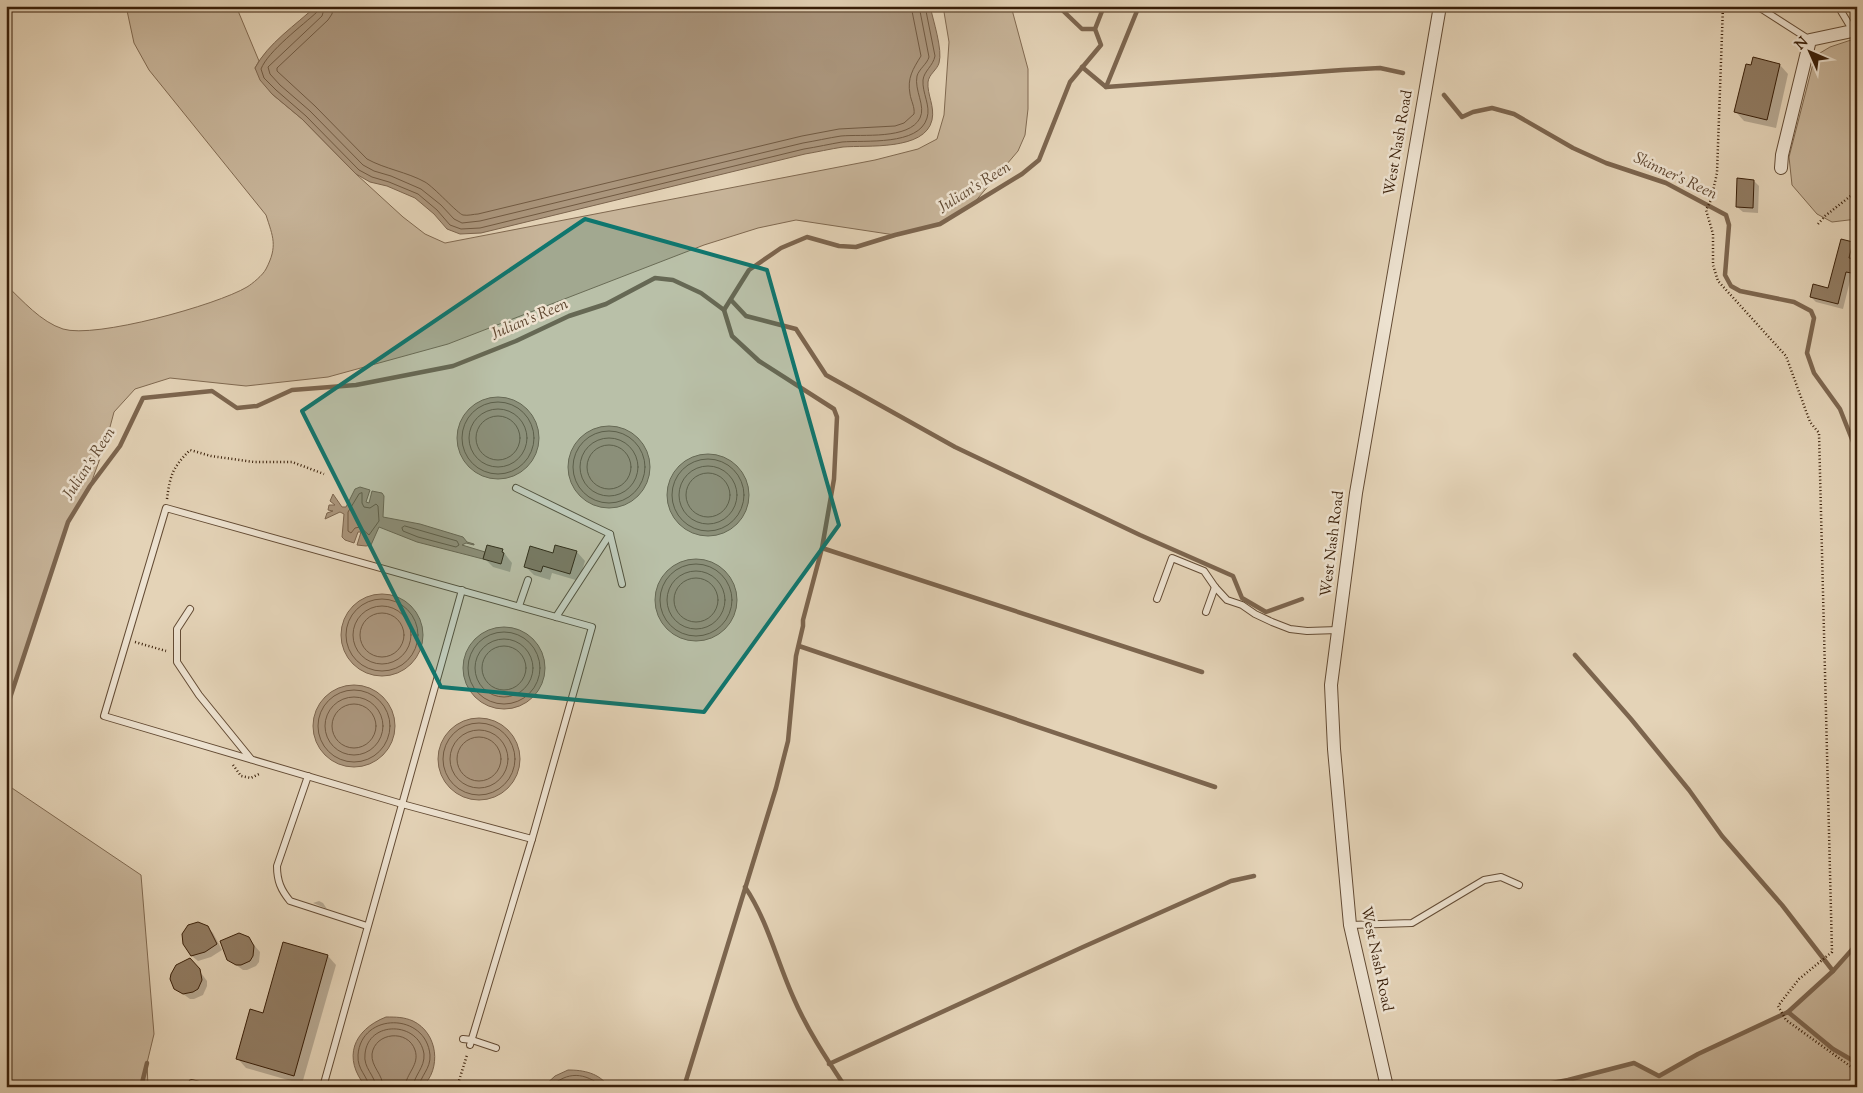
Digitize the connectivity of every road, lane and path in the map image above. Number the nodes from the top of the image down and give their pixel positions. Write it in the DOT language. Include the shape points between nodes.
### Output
graph roads {
  1 [pos="1440,6"];
  2 [pos="1723,6"];
  3 [pos="1757,6"];
  4 [pos="1838,6"];
  5 [pos="1855,31"];
  6 [pos="1810,40"];
  7 [pos="1781,168"];
  8 [pos="1857,191"];
  9 [pos="1818,224"];
  10 [pos="324,474"];
  11 [pos="516,488"];
  12 [pos="166,508"];
  13 [pos="610,534"];
  14 [pos="528,580"];
  15 [pos="622,584"];
  16 [pos="1215,587"];
  17 [pos="462,590"];
  18 [pos="1157,599"];
  19 [pos="519,606"];
  20 [pos="190,610"];
  21 [pos="1206,612"];
  22 [pos="556,617"];
  23 [pos="1338,630"];
  24 [pos="127,639"];
  25 [pos="177,654"];
  26 [pos="252,760"];
  27 [pos="308,776"];
  28 [pos="402,804"];
  29 [pos="532,839"];
  30 [pos="1519,885"];
  31 [pos="1350,925"];
  32 [pos="367,926"];
  33 [pos="463,1039"];
  34 [pos="471,1042"];
  35 [pos="496,1048"];
  36 [pos="1857,1071"];
  37 [pos="192,1083"];
  38 [pos="207,1087"];
  39 [pos="323,1087"];
  40 [pos="457,1087"];
  41 [pos="1387,1087"];
  1 -- 23 [label="street, West Nash Road" via="1356,493"];
  2 -- 36 [label="path" via="1717,173 1706,210 1713,234 1713,265 1718,281 1786,356 1810,422 1818,433 1832,952 1799,979 1778,1006 1786,1020"];
  3 -- 6 [label="lane"];
  4 -- 5 [label="lane"];
  5 -- 6 [label="street"];
  6 -- 7 [label="street"];
  8 -- 9 [label="path"];
  10 -- 12 [label="path" via="292,462 254,462 190,450 170,477"];
  11 -- 13 [label="lane"];
  12 -- 17 [label="lane"];
  12 -- 24 [label="lane"];
  13 -- 15 [label="lane"];
  13 -- 22 [label="lane"];
  14 -- 19 [label="lane"];
  16 -- 18 [label="lane" via="1204,571 1172,558"];
  16 -- 21 [label="lane"];
  16 -- 23 [label="lane" via="1228,600 1290,629"];
  17 -- 19 [label="lane"];
  17 -- 28 [label="lane"];
  19 -- 22 [label="lane"];
  20 -- 25 [label="lane" via="178,629"];
  22 -- 29 [label="lane" via="592,627"];
  23 -- 31 [label="street, West Nash Road" via="1331,685"];
  24 -- 25 [label="path"];
  24 -- 26 [label="lane" via="104,716"];
  25 -- 26 [label="lane" via="177,662 199,696"];
  26 -- 27 [label="lane"];
  27 -- 28 [label="lane"];
  27 -- 32 [label="lane" via="277,866 282,892 290,901"];
  28 -- 29 [label="lane"];
  28 -- 32 [label="lane"];
  29 -- 34 [label="lane"];
  30 -- 31 [label="lane" via="1501,877 1484,880 1412,923"];
  31 -- 41 [label="street, West Nash Road"];
  32 -- 39 [label="lane"];
  33 -- 34 [label="lane"];
  34 -- 35 [label="lane"];
  34 -- 40 [label="path"];
  37 -- 38 [label="lane"];
}
